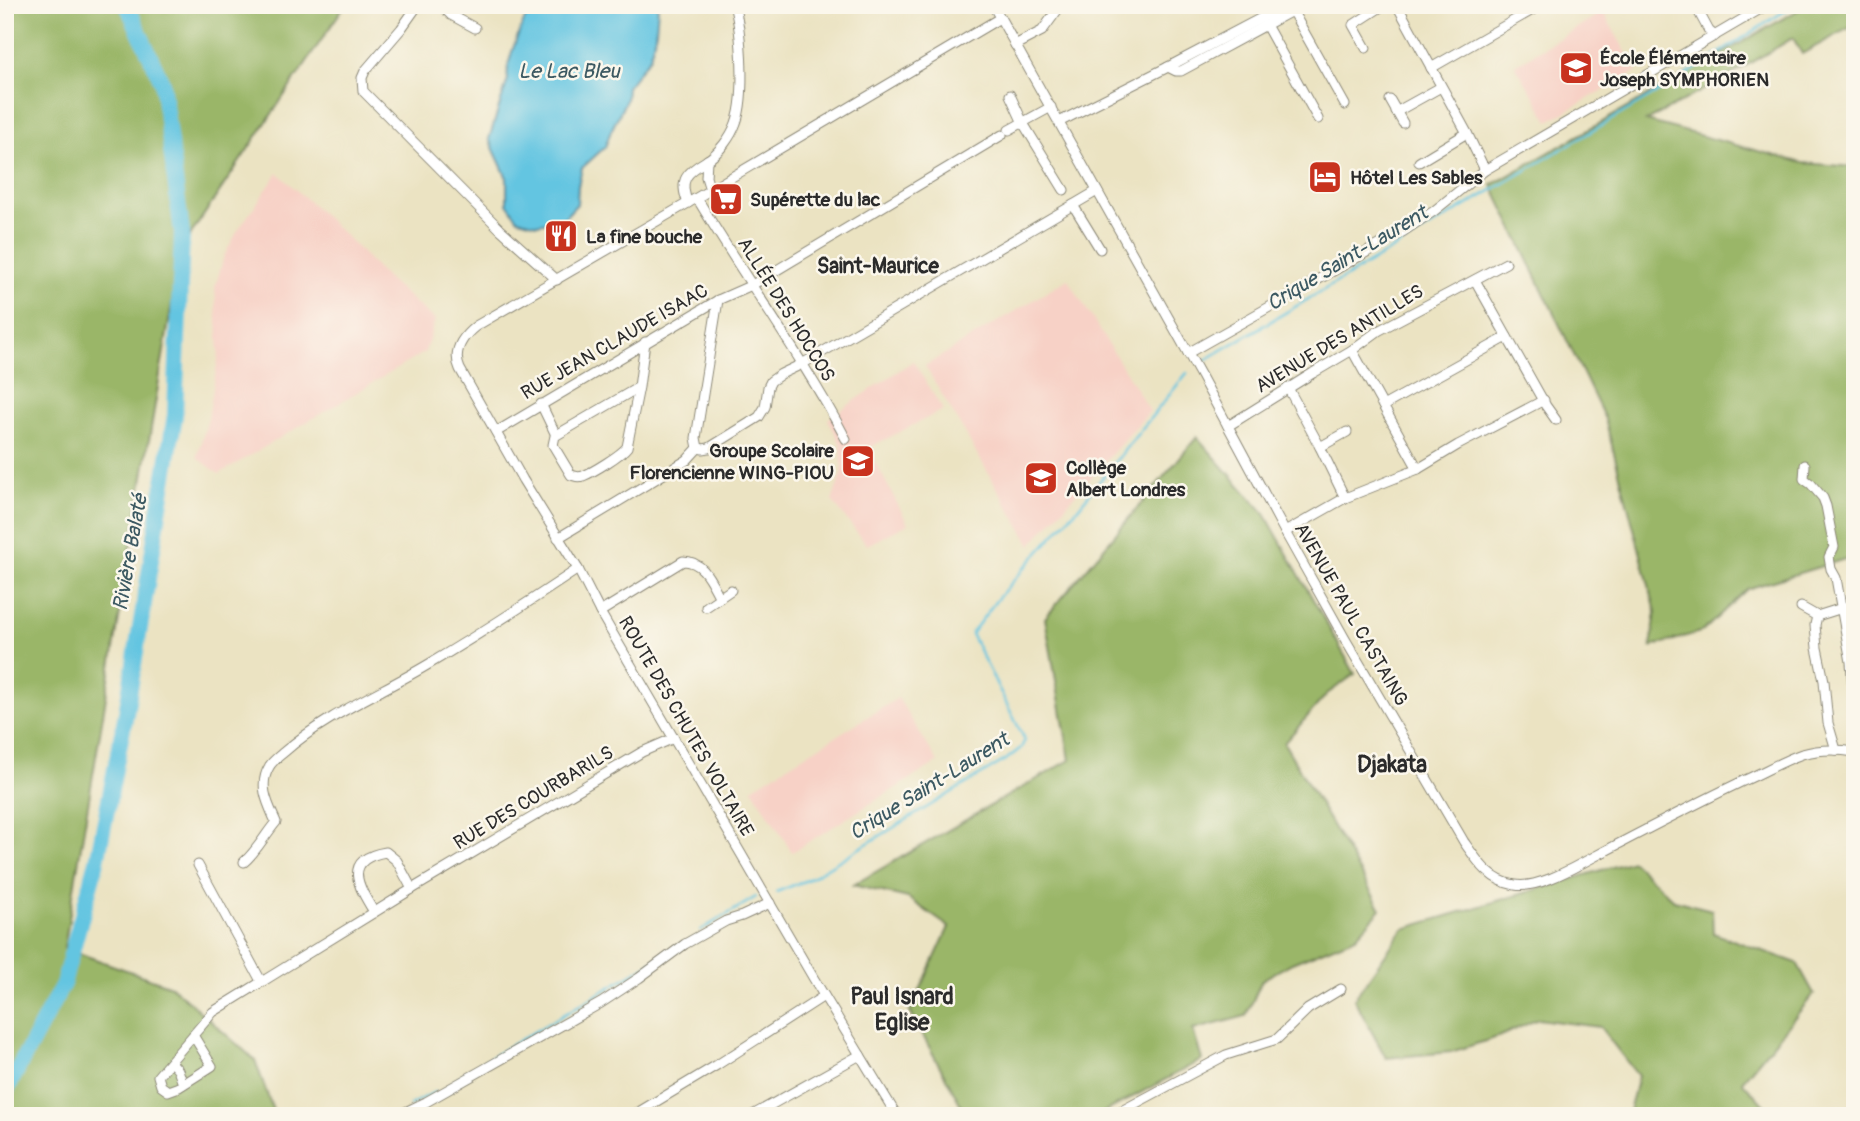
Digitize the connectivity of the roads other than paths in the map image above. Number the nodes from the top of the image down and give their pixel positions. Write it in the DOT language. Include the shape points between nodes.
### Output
graph roads {
  1 [pos="418,5"];
  2 [pos="441,5"];
  3 [pos="734,5"];
  4 [pos="741,5"];
  5 [pos="993,5"];
  6 [pos="1061,5"];
  7 [pos="1286,5"];
  8 [pos="1384,5"];
  9 [pos="1397,5"];
  10 [pos="1541,5"];
  11 [pos="1695,5"];
  12 [pos="1767,5"];
  13 [pos="1000,18"];
  14 [pos="738,19"];
  15 [pos="1266,25"];
  16 [pos="475,28"];
  17 [pos="1715,36"];
  18 [pos="1016,45"];
  19 [pos="1366,48"];
  20 [pos="1168,67"];
  21 [pos="1431,68"];
  22 [pos="1441,87"];
  23 [pos="1010,95"];
  24 [pos="1390,100"];
  25 [pos="1345,104"];
  26 [pos="1051,107"];
  27 [pos="1396,112"];
  28 [pos="1318,120"];
  29 [pos="1059,122"];
  30 [pos="1023,123"];
  31 [pos="1403,123"];
  32 [pos="1467,133"];
  33 [pos="707,160"];
  34 [pos="1419,162"];
  35 [pos="1485,170"];
  36 [pos="710,190"];
  37 [pos="1063,190"];
  38 [pos="1097,191"];
  39 [pos="692,201"];
  40 [pos="1073,205"];
  41 [pos="1100,249"];
  42 [pos="1506,264"];
  43 [pos="557,280"];
  44 [pos="1475,280"];
  45 [pos="752,285"];
  46 [pos="718,300"];
  47 [pos="1507,337"];
  48 [pos="645,342"];
  49 [pos="1352,351"];
  50 [pos="1190,358"];
  51 [pos="802,364"];
  52 [pos="639,387"];
  53 [pos="1287,388"];
  54 [pos="1544,400"];
  55 [pos="541,404"];
  56 [pos="1383,406"];
  57 [pos="1556,420"];
  58 [pos="1228,426"];
  59 [pos="496,432"];
  60 [pos="1347,432"];
  61 [pos="556,435"];
  62 [pos="846,439"];
  63 [pos="698,447"];
  64 [pos="1320,447"];
  65 [pos="1805,465"];
  66 [pos="1418,470"];
  67 [pos="1345,498"];
  68 [pos="1284,532"];
  69 [pos="558,538"];
  70 [pos="578,569"];
  71 [pos="731,590"];
  72 [pos="720,598"];
  73 [pos="1855,604"];
  74 [pos="706,607"];
  75 [pos="1801,607"];
  76 [pos="1840,608"];
  77 [pos="600,612"];
  78 [pos="1817,616"];
  79 [pos="1854,695"];
  80 [pos="1855,719"];
  81 [pos="674,738"];
  82 [pos="1836,750"];
  83 [pos="1855,752"];
  84 [pos="244,862"];
  85 [pos="198,865"];
  86 [pos="412,889"];
  87 [pos="770,903"];
  88 [pos="374,912"];
  89 [pos="261,981"];
  90 [pos="1341,989"];
  91 [pos="824,996"];
  92 [pos="193,1035"];
  93 [pos="860,1055"];
  94 [pos="171,1062"];
  95 [pos="183,1084"];
  96 [pos="894,1115"];
  97 [pos="397,1116"];
  98 [pos="632,1116"];
  99 [pos="751,1116"];
  100 [pos="1112,1116"];
  1 -- 43 [label="street" via="365,71 363,91"];
  2 -- 16 [label="street"];
  3 -- 14 [label="street"];
  4 -- 14 [label="street"];
  5 -- 13 [label="street, AVENUE PAUL CASTAING"];
  6 -- 18 [label="street" via="1042,31"];
  7 -- 20 [label="street"];
  8 -- 19 [label="street" via="1353,25"];
  9 -- 21 [label="street"];
  10 -- 21 [label="street"];
  11 -- 17 [label="street"];
  12 -- 17 [label="street"];
  13 -- 18 [label="street, AVENUE PAUL CASTAING"];
  13 -- 36 [label="street"];
  14 -- 33 [label="street" via="742,93 737,122"];
  15 -- 20 [label="street" via="1181,71"];
  15 -- 25 [label="street" via="1294,14"];
  15 -- 28 [label="street"];
  17 -- 35 [label="street"];
  18 -- 26 [label="street, AVENUE PAUL CASTAING"];
  20 -- 29 [label="street"];
  21 -- 22 [label="street"];
  22 -- 27 [label="street"];
  22 -- 32 [label="street"];
  23 -- 30 [label="street"];
  24 -- 27 [label="street"];
  26 -- 29 [label="street, AVENUE PAUL CASTAING"];
  26 -- 30 [label="street, RUE JEAN CLAUDE ISAAC"];
  27 -- 31 [label="street"];
  29 -- 38 [label="street, AVENUE PAUL CASTAING"];
  30 -- 37 [label="street"];
  30 -- 45 [label="street, RUE JEAN CLAUDE ISAAC"];
  32 -- 34 [label="street"];
  32 -- 35 [label="street"];
  33 -- 36 [label="street"];
  33 -- 39 [label="street" via="685,178 684,190"];
  35 -- 50 [label="street" via="1404,231"];
  36 -- 39 [label="street"];
  38 -- 40 [label="street"];
  38 -- 50 [label="street, AVENUE PAUL CASTAING"];
  39 -- 43 [label="street"];
  39 -- 45 [label="street, ALLÉE DES HOCCOS"];
  40 -- 41 [label="street"];
  40 -- 51 [label="street"];
  42 -- 44 [label="street, AVENUE DES ANTILLES"];
  43 -- 59 [label="street, ROUTE DES CHUTES VOLTAIRE" via="476,326 457,351 460,369"];
  44 -- 47 [label="street"];
  44 -- 49 [label="street, AVENUE DES ANTILLES" via="1378,331"];
  45 -- 46 [label="street, RUE JEAN CLAUDE ISAAC"];
  45 -- 51 [label="street, ALLÉE DES HOCCOS"];
  46 -- 48 [label="street, RUE JEAN CLAUDE ISAAC"];
  46 -- 63 [label="street"];
  47 -- 54 [label="street"];
  47 -- 56 [label="street"];
  48 -- 52 [label="street"];
  48 -- 55 [label="street, RUE JEAN CLAUDE ISAAC"];
  49 -- 53 [label="street, AVENUE DES ANTILLES"];
  49 -- 56 [label="street"];
  50 -- 58 [label="street, AVENUE PAUL CASTAING"];
  51 -- 62 [label="street, ALLÉE DES HOCCOS"];
  51 -- 63 [label="street" via="771,381 759,417 709,448"];
  52 -- 61 [label="street"];
  52 -- 61 [label="street" via="627,447 609,461 573,476 554,448"];
  53 -- 58 [label="street, AVENUE DES ANTILLES"];
  53 -- 64 [label="street"];
  54 -- 57 [label="street"];
  54 -- 66 [label="street"];
  55 -- 59 [label="street, RUE JEAN CLAUDE ISAAC"];
  55 -- 61 [label="street"];
  56 -- 66 [label="street"];
  58 -- 68 [label="street, AVENUE PAUL CASTAING"];
  59 -- 69 [label="street, ROUTE DES CHUTES VOLTAIRE"];
  60 -- 64 [label="street"];
  63 -- 69 [label="street" via="687,460"];
  64 -- 67 [label="street"];
  65 -- 76 [label="street" via="1804,479 1826,506 1834,547 1829,557"];
  66 -- 67 [label="street"];
  67 -- 68 [label="street"];
  68 -- 82 [label="street, AVENUE PAUL CASTAING" via="1464,842 1499,881 1517,886 1552,877 1801,755"];
  69 -- 70 [label="street, ROUTE DES CHUTES VOLTAIRE"];
  70 -- 77 [label="street, ROUTE DES CHUTES VOLTAIRE"];
  70 -- 84 [label="street" via="427,665 297,740 271,763 264,777 263,790 276,822"];
  71 -- 72 [label="street"];
  72 -- 74 [label="street"];
  72 -- 77 [label="street" via="701,568 683,561"];
  73 -- 76 [label="street"];
  75 -- 78 [label="street"];
  76 -- 78 [label="street"];
  76 -- 79 [label="street"];
  77 -- 81 [label="street, ROUTE DES CHUTES VOLTAIRE"];
  78 -- 82 [label="street" via="1817,648"];
  79 -- 80 [label="street"];
  81 -- 86 [label="street, RUE DES COURBARILS" via="642,752"];
  81 -- 87 [label="street, ROUTE DES CHUTES VOLTAIRE"];
  82 -- 83 [label="street, AVENUE PAUL CASTAING"];
  85 -- 89 [label="street"];
  86 -- 88 [label="street, RUE DES COURBARILS"];
  86 -- 88 [label="street" via="397,861 386,852 372,854 360,863 356,877"];
  87 -- 91 [label="street, ROUTE DES CHUTES VOLTAIRE"];
  87 -- 97 [label="street" via="712,928 601,1003"];
  88 -- 89 [label="street, RUE DES COURBARILS"];
  89 -- 92 [label="street, RUE DES COURBARILS" via="213,1012"];
  90 -- 100 [label="street" via="1308,1010 1278,1039 1226,1055"];
  91 -- 93 [label="street, ROUTE DES CHUTES VOLTAIRE"];
  91 -- 98 [label="street"];
  92 -- 94 [label="street, RUE DES COURBARILS"];
  92 -- 95 [label="street" via="212,1066"];
  93 -- 96 [label="street, ROUTE DES CHUTES VOLTAIRE"];
  93 -- 99 [label="street"];
  94 -- 95 [label="street"];
  94 -- 95 [label="street, RUE DES COURBARILS" via="158,1076 162,1086 169,1091"];
}
